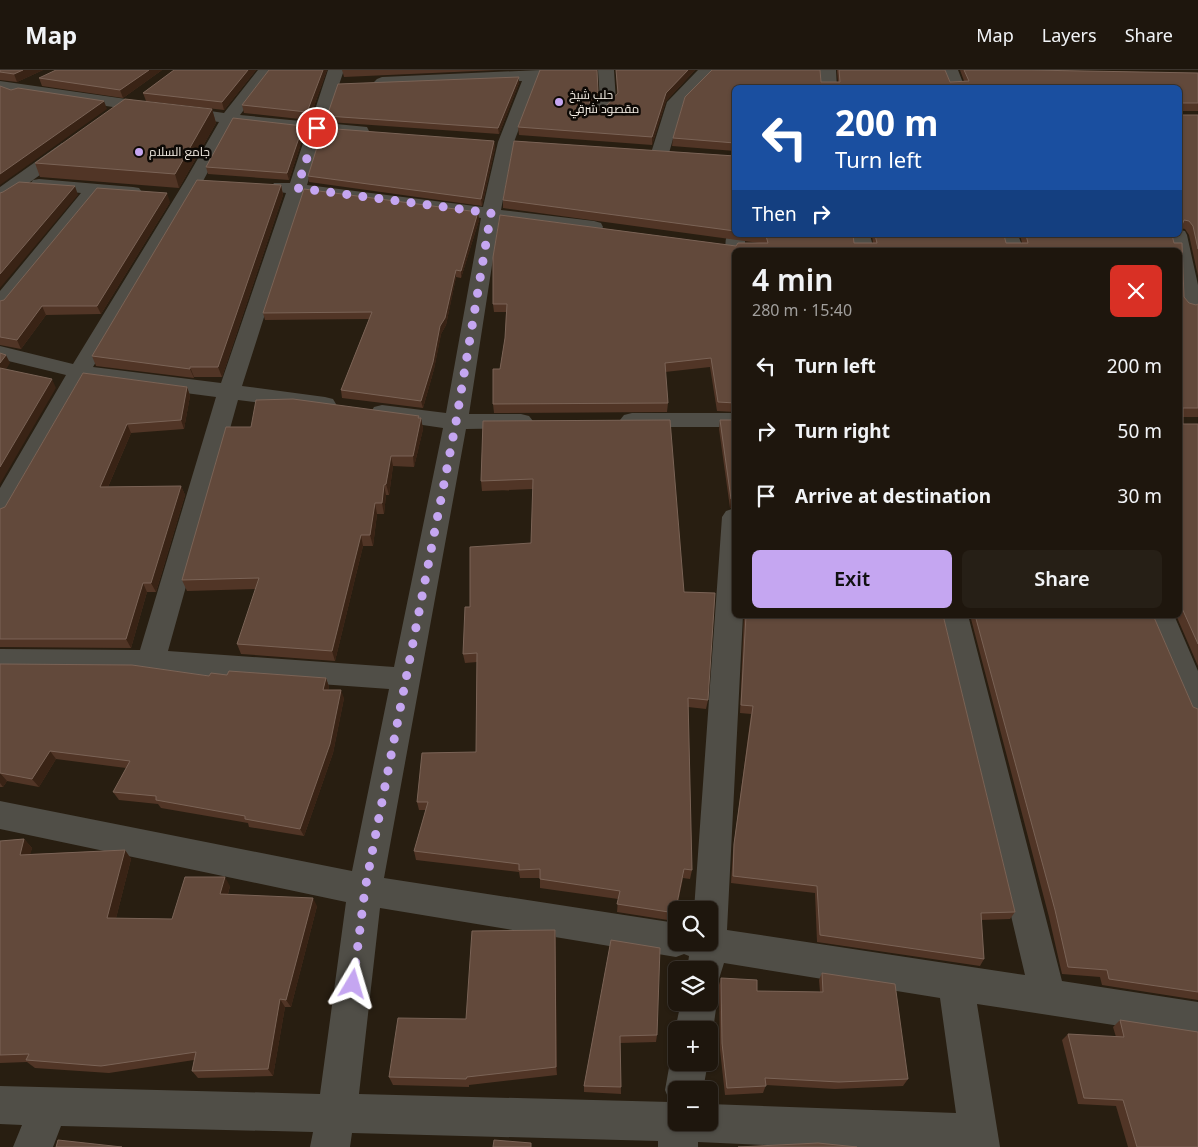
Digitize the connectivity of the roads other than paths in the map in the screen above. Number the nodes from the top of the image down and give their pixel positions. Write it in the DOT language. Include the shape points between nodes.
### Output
graph roads {
  1 [pos="266,70"];
  2 [pos="606,70"];
  3 [pos="706,70"];
  4 [pos="828,70"];
  5 [pos="950,70"];
  6 [pos="533,73"];
  7 [pos="42,78"];
  8 [pos="339,79"];
  9 [pos="365,83"];
  10 [pos="829,85"];
  11 [pos="956,85"];
  12 [pos="0,86"];
  13 [pos="18,89"];
  14 [pos="148,90"];
  15 [pos="0,100"];
  16 [pos="127,106"];
  17 [pos="599,110"];
  18 [pos="111,116"];
  19 [pos="229,118"];
  20 [pos="317,128"];
  21 [pos="376,133"];
  22 [pos="80,138"];
  23 [pos="640,152"];
  24 [pos="660,153"];
  25 [pos="678,154"];
  26 [pos="19,182"];
  27 [pos="260,185"];
  28 [pos="94,188"];
  29 [pos="297,188"];
  30 [pos="148,193"];
  31 [pos="0,196"];
  32 [pos="491,213"];
  33 [pos="608,230"];
  34 [pos="716,244"];
  35 [pos="739,245"];
  36 [pos="1182,259"];
  37 [pos="0,304"];
  38 [pos="1190,306"];
  39 [pos="0,352"];
  40 [pos="79,372"];
  41 [pos="229,392"];
  42 [pos="732,420"];
  43 [pos="546,421"];
  44 [pos="615,421"];
  45 [pos="456,422"];
  46 [pos="0,509"];
  47 [pos="732,550"];
  48 [pos="955,618"];
  49 [pos="1161,618"];
  50 [pos="0,660"];
  51 [pos="151,661"];
  52 [pos="405,679"];
  53 [pos="1198,705"];
  54 [pos="0,815"];
  55 [pos="365,889"];
  56 [pos="700,901"];
  57 [pos="668,944"];
  58 [pos="711,951"];
  59 [pos="956,983"];
  60 [pos="1048,997"];
  61 [pos="1198,1020"];
  62 [pos="0,1104"];
  63 [pos="50,1106"];
  64 [pos="668,1122"];
  65 [pos="718,1125"];
  66 [pos="333,1130"];
  67 [pos="677,1131"];
  68 [pos="979,1141"];
  69 [pos="33,1147"];
  70 [pos="678,1147"];
  1 -- 19 [label="street"];
  2 -- 17 [label="street" via="608,101"];
  3 -- 24 [label="street" via="675,102"];
  4 -- 10 [label="street"];
  5 -- 11 [label="street"];
  6 -- 9 [label="street"];
  6 -- 32 [label="street" via="506,142"];
  7 -- 13 [label="street"];
  8 -- 20 [label="street"];
  12 -- 13 [label="street"];
  13 -- 15 [label="street"];
  13 -- 16 [label="street"];
  14 -- 16 [label="street"];
  16 -- 18 [label="street"];
  16 -- 19 [label="street"];
  19 -- 20 [label="street"];
  19 -- 40 [label="street"];
  20 -- 21 [label="street"];
  20 -- 29 [label="street"];
  22 -- 26 [label="street"];
  23 -- 24 [label="street"];
  24 -- 25 [label="street"];
  26 -- 28 [label="street"];
  26 -- 31 [label="street"];
  27 -- 29 [label="street"];
  28 -- 30 [label="street"];
  28 -- 37 [label="street"];
  29 -- 32 [label="street"];
  29 -- 41 [label="street"];
  32 -- 33 [label="street"];
  32 -- 45 [label="street"];
  34 -- 35 [label="street"];
  36 -- 38 [label="street"];
  39 -- 40 [label="street"];
  40 -- 41 [label="street"];
  40 -- 46 [label="street"];
  41 -- 45 [label="street"];
  41 -- 51 [label="street"];
  42 -- 44 [label="street"];
  43 -- 45 [label="street"];
  45 -- 52 [label="street"];
  47 -- 56 [label="street"];
  48 -- 60 [label="street"];
  49 -- 53 [label="street"];
  50 -- 51 [label="street"];
  51 -- 52 [label="street"];
  52 -- 55 [label="street"];
  54 -- 55 [label="street"];
  55 -- 57 [label="street"];
  55 -- 66 [label="street"];
  58 -- 59 [label="street"];
  59 -- 60 [label="street"];
  59 -- 68 [label="street"];
  60 -- 61 [label="street"];
  62 -- 63 [label="street"];
  63 -- 66 [label="street"];
  63 -- 69 [label="street"];
  64 -- 66 [label="street"];
  65 -- 68 [label="street"];
  67 -- 70 [label="street"];
}
